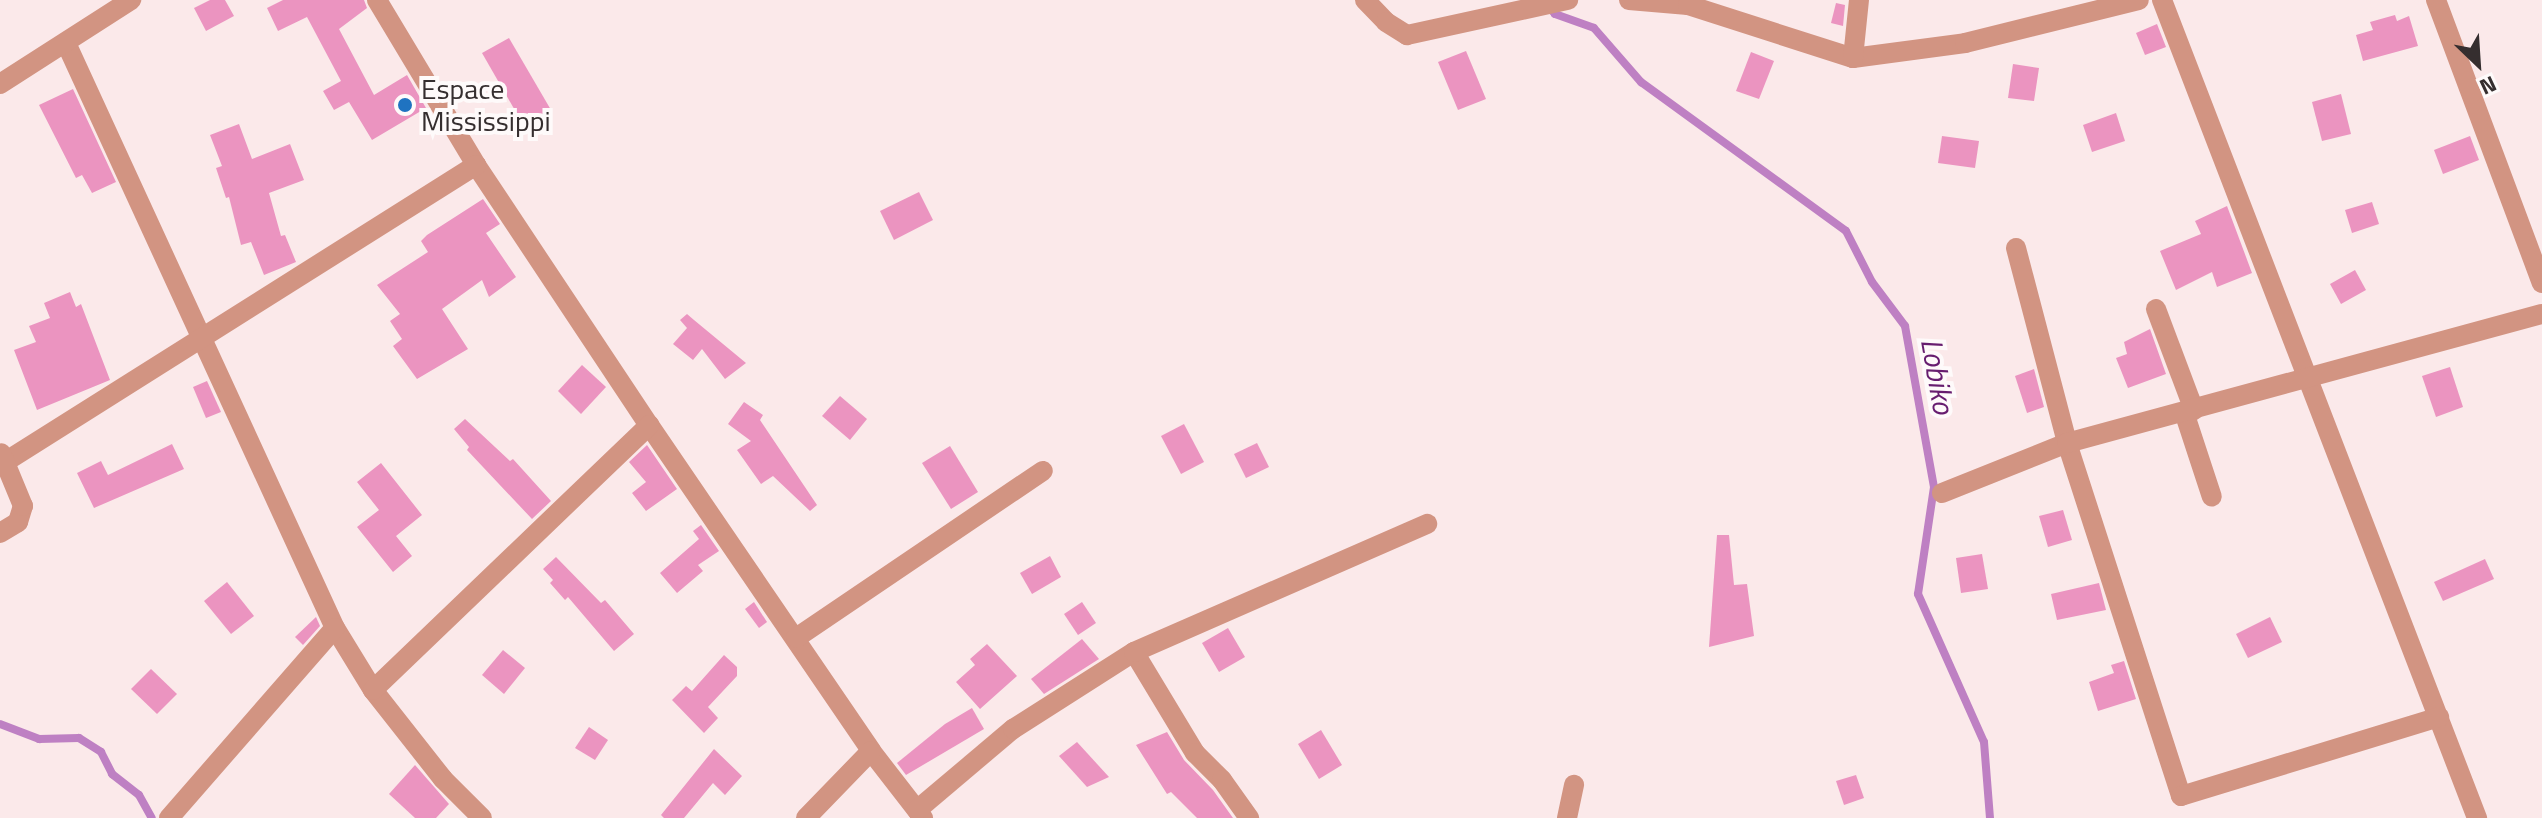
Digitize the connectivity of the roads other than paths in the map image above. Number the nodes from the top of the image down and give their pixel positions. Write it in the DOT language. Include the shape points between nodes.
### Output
graph roads {
  1 [pos="377,0"];
  2 [pos="1365,0"];
  3 [pos="1568,0"];
  4 [pos="1629,0"];
  5 [pos="1859,0"];
  6 [pos="2139,0"];
  7 [pos="2162,0"];
  8 [pos="2436,0"];
  9 [pos="122,2"];
  10 [pos="1728,9"];
  11 [pos="66,43"];
  12 [pos="1853,58"];
  13 [pos="0,84"];
  14 [pos="476,165"];
  15 [pos="2016,248"];
  16 [pos="2542,283"];
  17 [pos="2156,309"];
  18 [pos="2542,314"];
  19 [pos="202,335"];
  20 [pos="2309,380"];
  21 [pos="2189,411"];
  22 [pos="649,425"];
  23 [pos="2067,443"];
  24 [pos="2,457"];
  25 [pos="1043,471"];
  26 [pos="1942,493"];
  27 [pos="2212,497"];
  28 [pos="1427,524"];
  29 [pos="0,533"];
  30 [pos="335,628"];
  31 [pos="796,638"];
  32 [pos="1134,652"];
  33 [pos="373,690"];
  34 [pos="2439,717"];
  35 [pos="871,751"];
  36 [pos="1574,785"];
  37 [pos="920,814"];
  38 [pos="169,818"];
  39 [pos="482,818"];
  40 [pos="806,818"];
  41 [pos="1249,818"];
  42 [pos="1567,818"];
  43 [pos="2477,818"];
  1 -- 14 [label="street"];
  2 -- 3 [label="street" via="1407,35"];
  4 -- 10 [label="street"];
  5 -- 12 [label="street"];
  6 -- 12 [label="street" via="1965,43"];
  7 -- 20 [label="street"];
  8 -- 16 [label="street"];
  9 -- 11 [label="street"];
  10 -- 12 [label="street"];
  11 -- 13 [label="street"];
  11 -- 19 [label="street"];
  14 -- 19 [label="street"];
  14 -- 22 [label="street"];
  15 -- 23 [label="street"];
  17 -- 21 [label="street"];
  18 -- 20 [label="street"];
  19 -- 24 [label="street"];
  19 -- 30 [label="street"];
  20 -- 21 [label="street"];
  20 -- 34 [label="street"];
  21 -- 23 [label="street"];
  21 -- 27 [label="street"];
  22 -- 31 [label="street"];
  22 -- 33 [label="street"];
  23 -- 26 [label="street"];
  23 -- 34 [label="street" via="2181,796"];
  24 -- 29 [label="street" via="23,506 18,522"];
  25 -- 31 [label="street"];
  28 -- 32 [label="street"];
  30 -- 33 [label="street"];
  30 -- 38 [label="street"];
  31 -- 35 [label="street"];
  32 -- 37 [label="street" via="1013,729"];
  32 -- 41 [label="street" via="1195,753"];
  33 -- 39 [label="street" via="443,779"];
  34 -- 43 [label="street"];
  35 -- 37 [label="street"];
  35 -- 40 [label="street"];
  36 -- 42 [label="street"];
}
